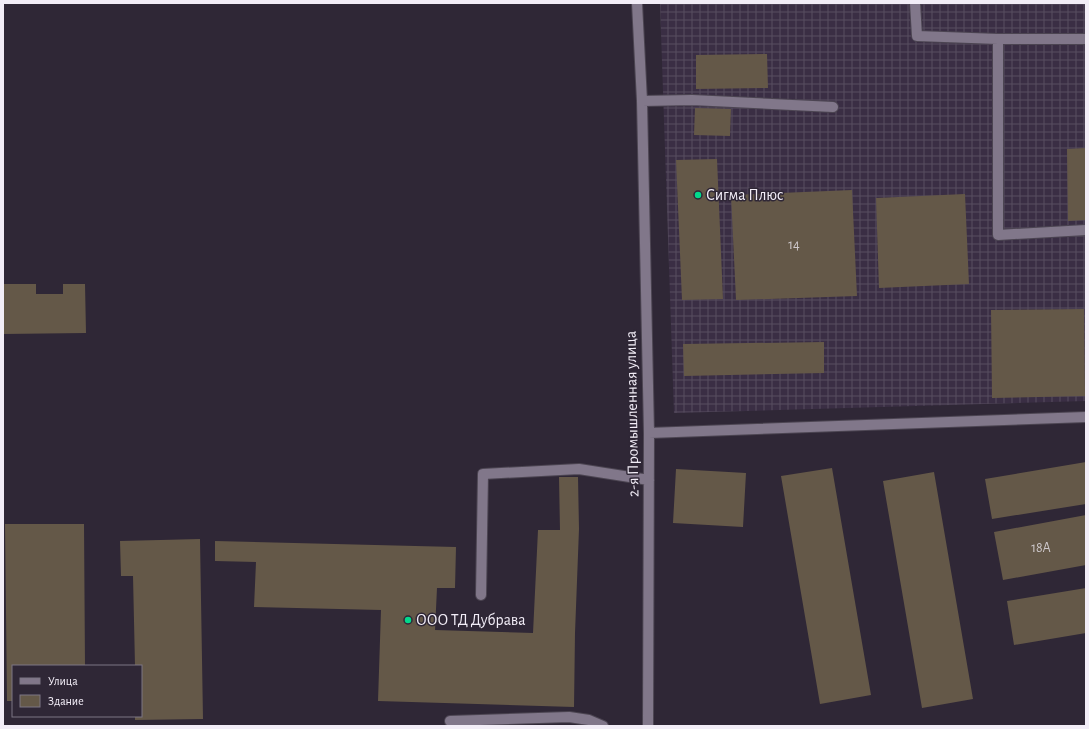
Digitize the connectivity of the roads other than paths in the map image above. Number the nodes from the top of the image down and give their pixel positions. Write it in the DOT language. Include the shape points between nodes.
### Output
graph roads {
  1 [pos="637,3"];
  2 [pos="915,3"];
  3 [pos="998,39"];
  4 [pos="1086,39"];
  5 [pos="642,102"];
  6 [pos="833,107"];
  7 [pos="1086,230"];
  8 [pos="1086,417"];
  9 [pos="649,433"];
  10 [pos="649,480"];
  11 [pos="481,595"];
  12 [pos="450,721"];
  13 [pos="603,726"];
  14 [pos="648,726"];
  1 -- 5 [label="street, 2-я Промышленная улица"];
  2 -- 3 [label="street" via="917,36"];
  3 -- 4 [label="street"];
  3 -- 7 [label="street" via="998,235"];
  5 -- 6 [label="street" via="692,100"];
  5 -- 9 [label="street, 2-я Промышленная улица"];
  8 -- 9 [label="street"];
  9 -- 10 [label="street, 2-я Промышленная улица"];
  10 -- 11 [label="street" via="578,469 483,474"];
  10 -- 14 [label="street, 2-я Промышленная улица"];
  12 -- 13 [label="street" via="569,716"];
}
